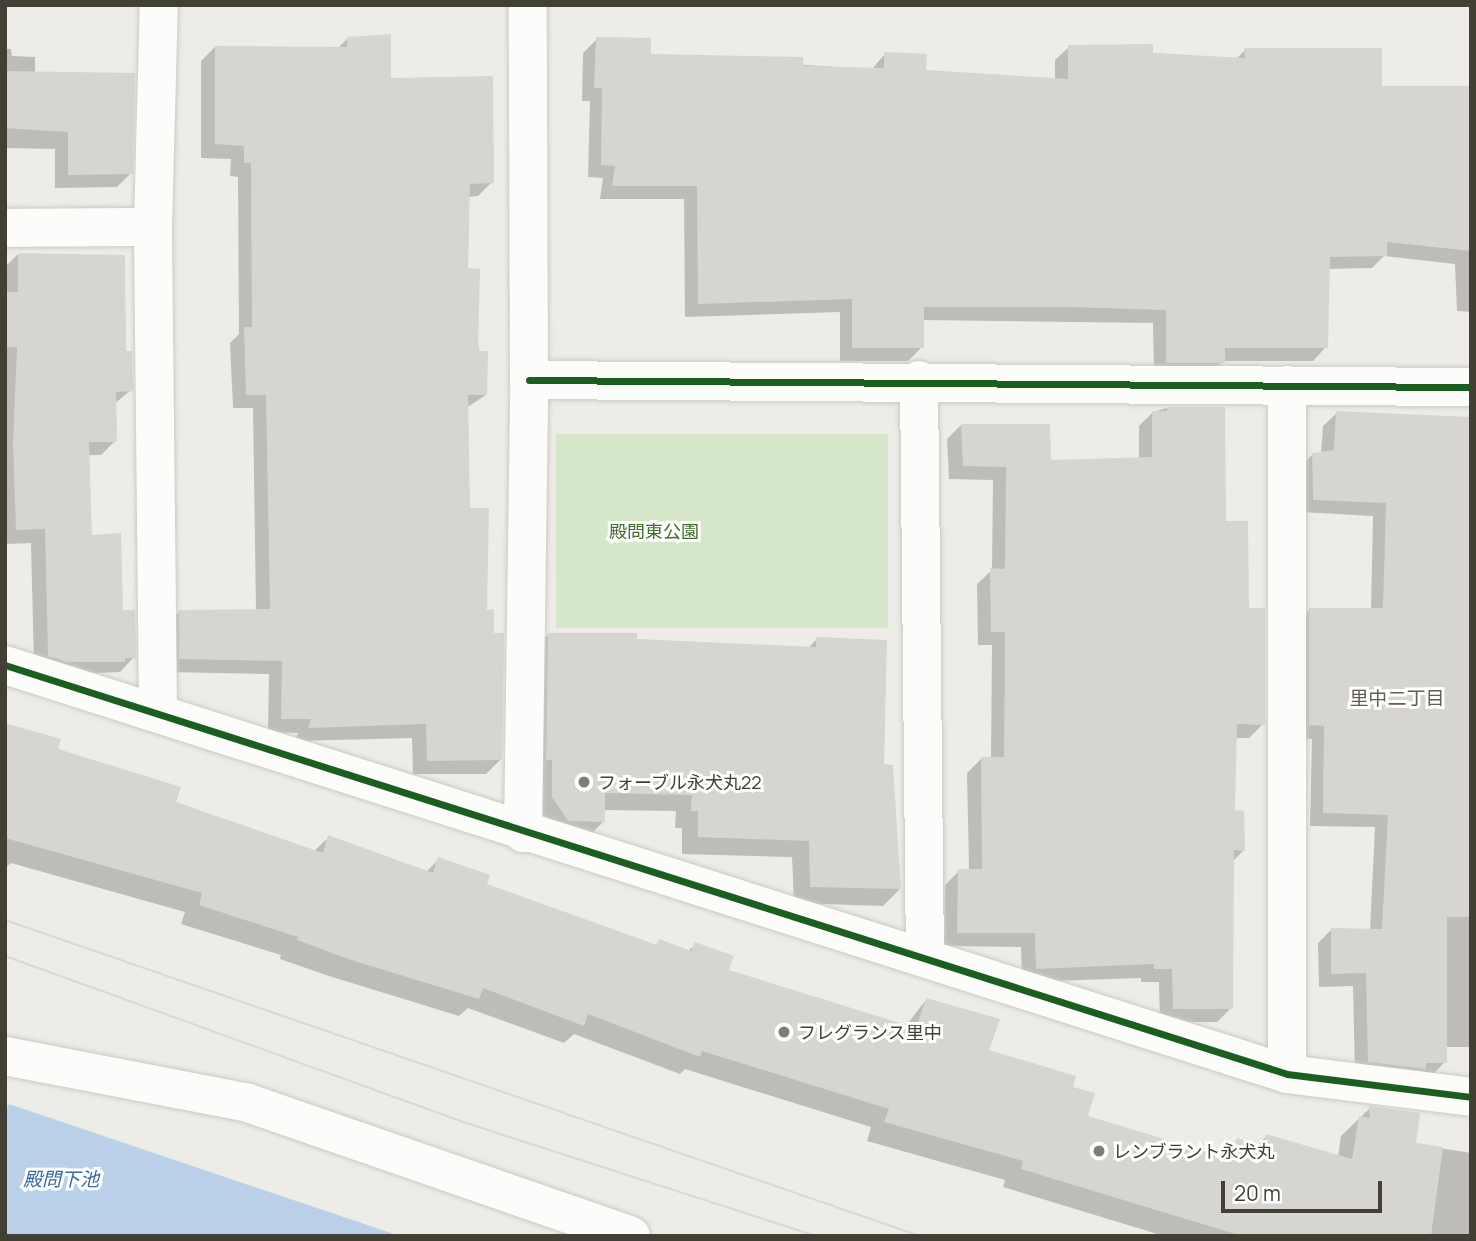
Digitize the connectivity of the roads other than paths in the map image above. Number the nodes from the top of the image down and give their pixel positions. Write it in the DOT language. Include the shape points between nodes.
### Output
graph roads {
  1 [pos="159,5"];
  2 [pos="528,5"];
  3 [pos="153,227"];
  4 [pos="5,228"];
  5 [pos="529,380"];
  6 [pos="919,380"];
  7 [pos="1287,385"];
  8 [pos="1471,387"];
  9 [pos="5,665"];
  10 [pos="158,710"];
  11 [pos="523,833"];
  12 [pos="925,958"];
  13 [pos="5,1056"];
  14 [pos="1287,1074"];
  15 [pos="1471,1097"];
  16 [pos="631,1236"];
  1 -- 3 [label="street"];
  2 -- 5 [label="street"];
  3 -- 4 [label="street"];
  3 -- 10 [label="street"];
  5 -- 6 [label="street"];
  5 -- 11 [label="street"];
  6 -- 7 [label="street"];
  6 -- 12 [label="street"];
  7 -- 8 [label="street"];
  7 -- 14 [label="street"];
  9 -- 10 [label="street"];
  10 -- 11 [label="street"];
  11 -- 12 [label="street"];
  12 -- 14 [label="street"];
  13 -- 16 [label="street" via="248,1103"];
  14 -- 15 [label="street"];
}
